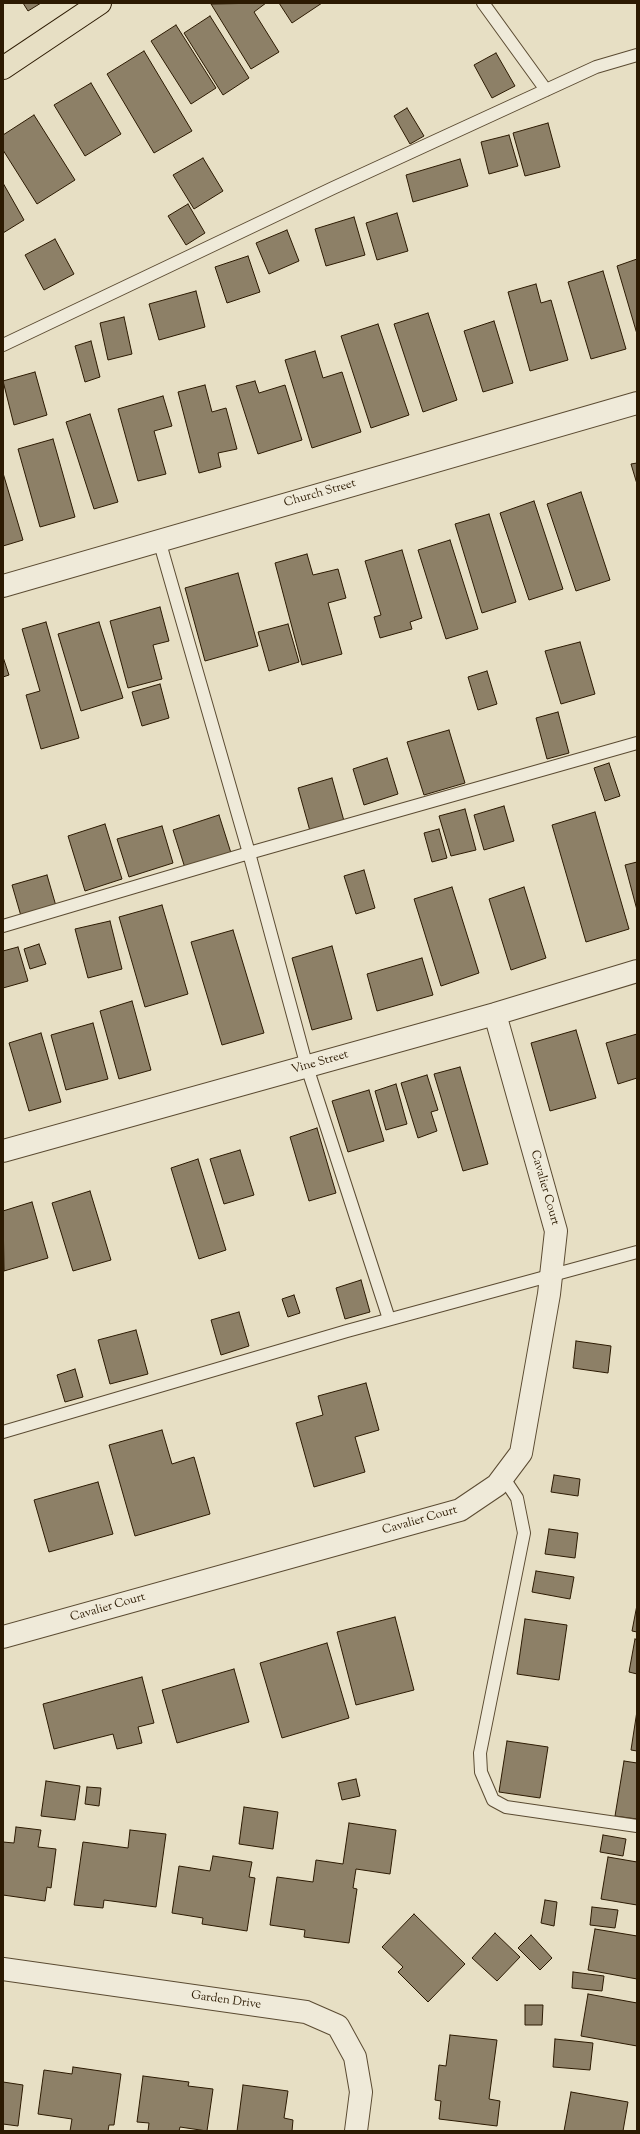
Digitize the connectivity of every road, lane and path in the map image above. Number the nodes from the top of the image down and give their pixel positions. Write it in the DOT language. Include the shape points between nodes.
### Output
graph roads {
  1 [pos="100,3"];
  2 [pos="483,3"];
  3 [pos="637,55"];
  4 [pos="3,68"];
  5 [pos="546,90"];
  6 [pos="3,345"];
  7 [pos="637,403"];
  8 [pos="159,540"];
  9 [pos="3,586"];
  10 [pos="637,743"];
  11 [pos="249,853"];
  12 [pos="3,926"];
  13 [pos="637,972"];
  14 [pos="495,1014"];
  15 [pos="307,1067"];
  16 [pos="3,1151"];
  17 [pos="637,1252"];
  18 [pos="551,1275"];
  19 [pos="388,1319"];
  20 [pos="3,1432"];
  21 [pos="503,1478"];
  22 [pos="3,1637"];
  23 [pos="637,1826"];
  24 [pos="3,1969"];
  25 [pos="356,2131"];
  1 -- 4 [label="main road"];
  2 -- 5 [label="lane"];
  3 -- 5 [label="lane" via="596,68"];
  5 -- 6 [label="lane" via="326,191"];
  7 -- 8 [label="street, Church Street"];
  8 -- 9 [label="street, Church Street"];
  8 -- 11 [label="lane"];
  10 -- 11 [label="lane"];
  11 -- 12 [label="lane"];
  11 -- 15 [label="lane"];
  13 -- 14 [label="street, Vine Street"];
  14 -- 15 [label="street, Vine Street"];
  14 -- 18 [label="street, Cavalier Court" via="556,1231"];
  15 -- 16 [label="street, Vine Street"];
  15 -- 19 [label="lane"];
  17 -- 18 [label="lane"];
  18 -- 19 [label="lane"];
  18 -- 21 [label="street, Cavalier Court" via="521,1454"];
  19 -- 20 [label="lane"];
  21 -- 22 [label="street, Cavalier Court" via="497,1485 460,1510"];
  21 -- 23 [label="lane" via="517,1498 524,1533 480,1753 481,1772 493,1800 506,1807"];
  24 -- 25 [label="street, Garden Drive" via="306,2012 338,2026 355,2057 361,2092"];
}
